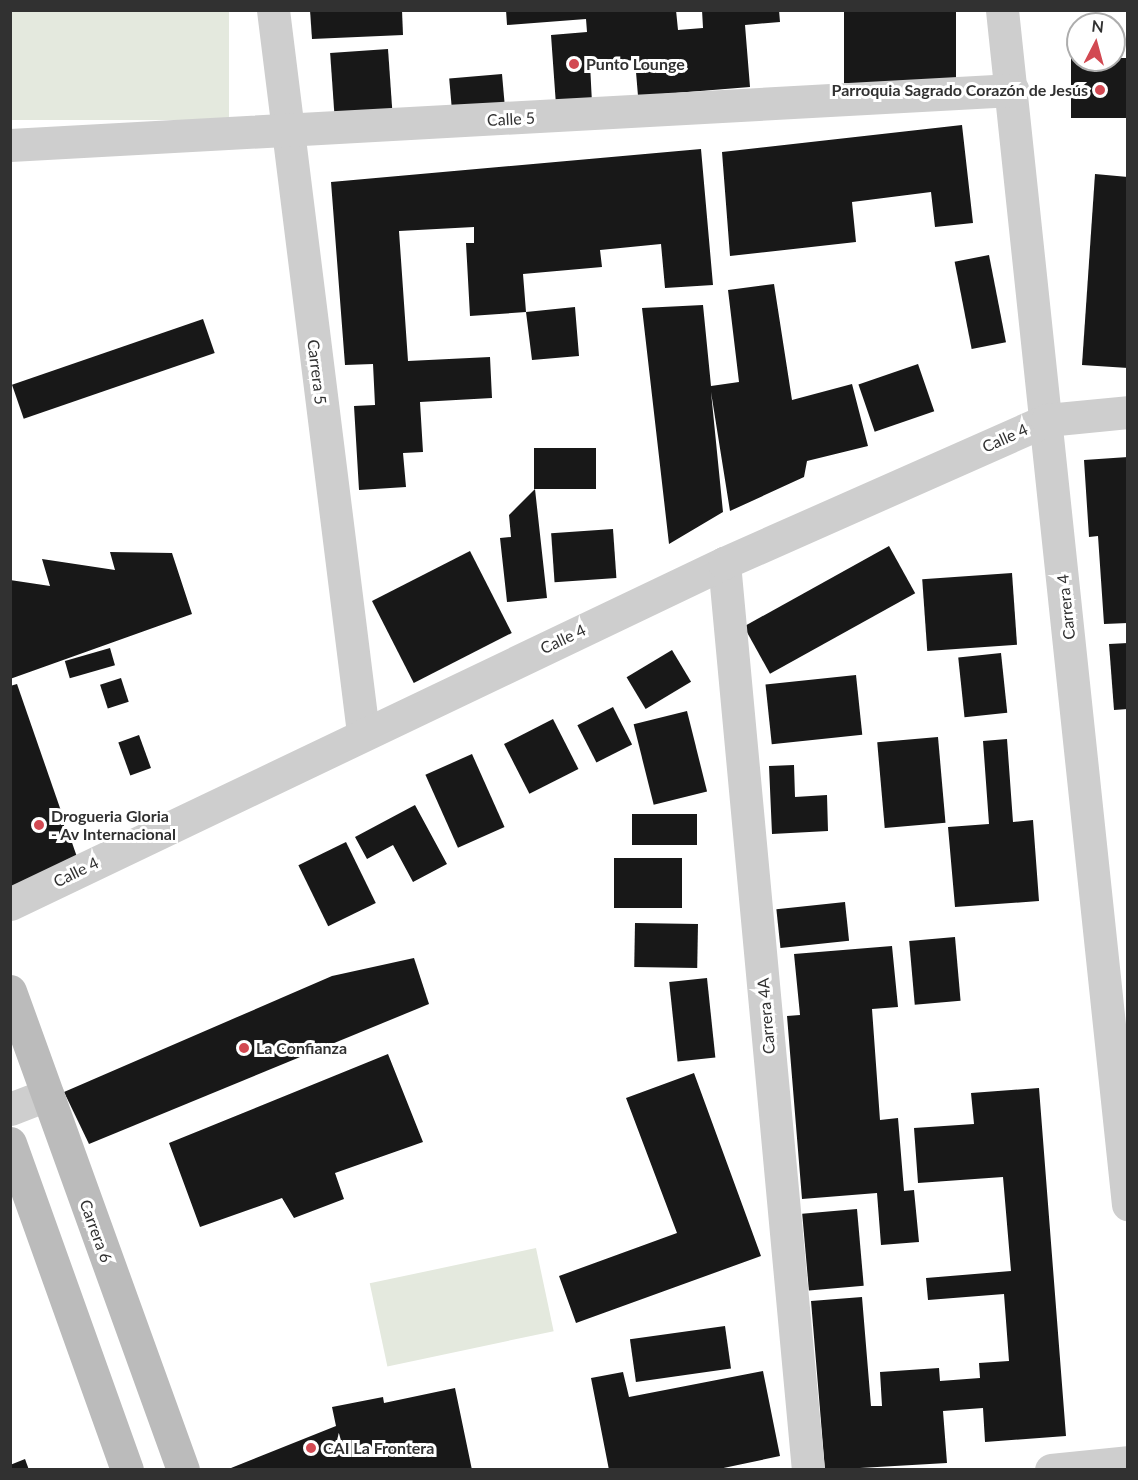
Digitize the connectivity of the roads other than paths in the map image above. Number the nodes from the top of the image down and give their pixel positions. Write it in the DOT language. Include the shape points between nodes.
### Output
graph roads {
  1 [pos="273,10"];
  2 [pos="1002,10"];
  3 [pos="1012,90"];
  4 [pos="286,131"];
  5 [pos="10,145"];
  6 [pos="1128,412"];
  7 [pos="1047,420"];
  8 [pos="724,562"];
  9 [pos="363,733"];
  10 [pos="10,904"];
  11 [pos="10,991"];
  12 [pos="47,1095"];
  13 [pos="10,1108"];
  14 [pos="10,1143"];
  15 [pos="1128,1204"];
  16 [pos="1128,1462"];
  17 [pos="127,1470"];
  18 [pos="183,1470"];
  19 [pos="808,1470"];
  20 [pos="1052,1470"];
  1 -- 4 [label="street, Carrera 5"];
  2 -- 3 [label="street, Carrera 4"];
  3 -- 4 [label="street, Calle 5"];
  3 -- 7 [label="street, Carrera 4"];
  4 -- 5 [label="street, Calle 5"];
  4 -- 9 [label="street, Carrera 5"];
  6 -- 7 [label="street, Calle 4"];
  7 -- 8 [label="street, Calle 4"];
  7 -- 15 [label="street, Carrera 4"];
  8 -- 9 [label="street, Calle 4"];
  8 -- 19 [label="street, Carrera 4A"];
  9 -- 10 [label="street, Calle 4"];
  11 -- 12 [label="main road, Carrera 6"];
  12 -- 13 [label="street"];
  12 -- 18 [label="main road, Carrera 6"];
  14 -- 17 [label="main road"];
  16 -- 20 [label="street"];
}
